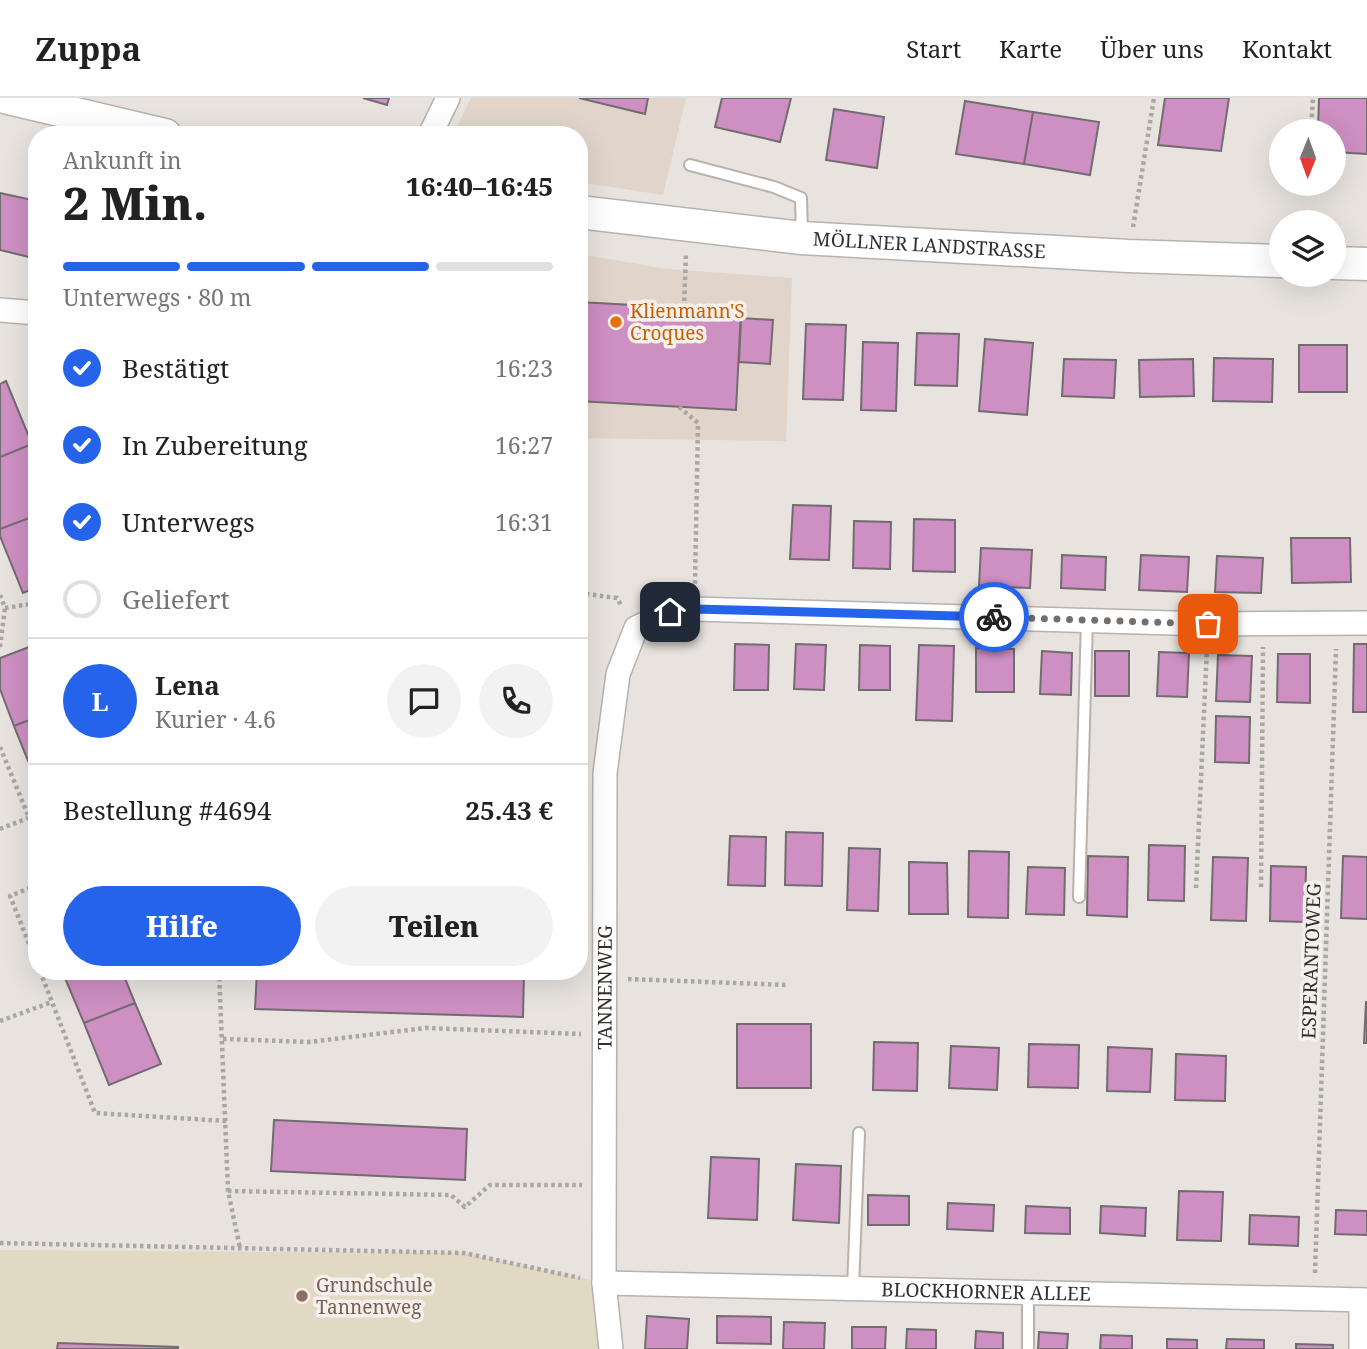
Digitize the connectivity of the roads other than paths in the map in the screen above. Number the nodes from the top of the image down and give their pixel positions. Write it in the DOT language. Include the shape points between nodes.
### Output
graph roads {
  1 [pos="8,98"];
  2 [pos="448,98"];
  3 [pos="127,126"];
  4 [pos="434,126"];
  5 [pos="690,165"];
  6 [pos="588,213"];
  7 [pos="802,238"];
  8 [pos="1269,261"];
  9 [pos="1346,263"];
  10 [pos="1367,264"];
  11 [pos="0,310"];
  12 [pos="28,312"];
  13 [pos="1087,620"];
  14 [pos="1367,623"];
  15 [pos="1079,897"];
  16 [pos="859,1133"];
  17 [pos="604,1283"];
  18 [pos="853,1289"];
  19 [pos="1028,1293"];
  20 [pos="1364,1300"];
  21 [pos="611,1349"];
  22 [pos="1028,1349"];
  23 [pos="1361,1349"];
  1 -- 3 [label="main road"];
  2 -- 4 [label="street"];
  5 -- 7 [label="lane" via="802,198"];
  6 -- 7 [label="main road, MÖLLNER LANDSTRASSE"];
  7 -- 8 [label="main road, MÖLLNER LANDSTRASSE"];
  9 -- 10 [label="main road"];
  11 -- 12 [label="street"];
  13 -- 14 [label="street"];
  13 -- 15 [label="lane"];
  13 -- 17 [label="street, TANNENWEG" via="694,609 670,612 636,628 618,674 605,773"];
  16 -- 18 [label="lane"];
  17 -- 18 [label="street, BLOCKHORNER ALLEE"];
  17 -- 21 [label="street, TANNENWEG"];
  18 -- 19 [label="street, BLOCKHORNER ALLEE"];
  19 -- 20 [label="street, BLOCKHORNER ALLEE"];
  19 -- 22 [label="lane"];
  20 -- 23 [label="street"];
}
